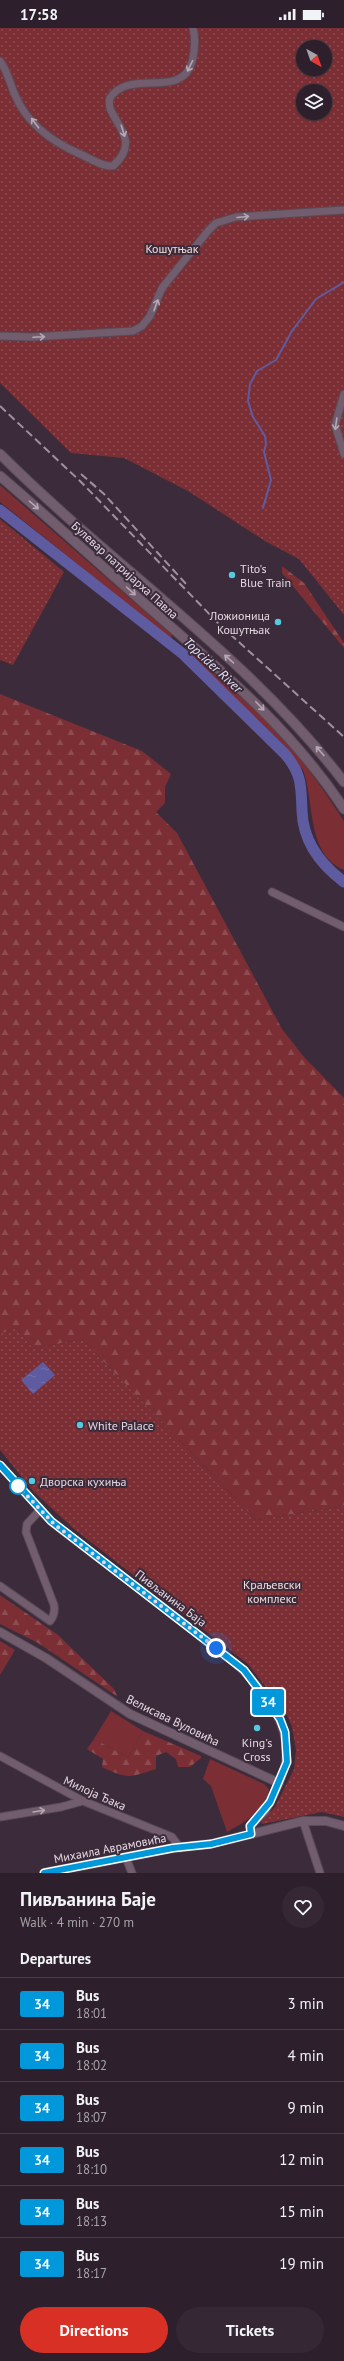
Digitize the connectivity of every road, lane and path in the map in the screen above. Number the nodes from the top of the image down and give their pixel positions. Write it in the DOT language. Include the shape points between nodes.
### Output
graph roads {
  1 [pos="193,28"];
  2 [pos="0,61"];
  3 [pos="344,210"];
  4 [pos="0,336"];
  5 [pos="344,394"];
  6 [pos="0,454"];
  7 [pos="344,454"];
  8 [pos="0,476"];
  9 [pos="344,782"];
  10 [pos="344,809"];
  11 [pos="272,892"];
  12 [pos="344,927"];
  13 [pos="0,1466"];
  14 [pos="40,1510"];
  15 [pos="0,1586"];
  16 [pos="0,1632"];
  17 [pos="0,1756"];
  18 [pos="279,1783"];
  19 [pos="82,1801"];
  20 [pos="0,1817"];
  21 [pos="303,1821"];
  22 [pos="344,1826"];
  23 [pos="251,1834"];
  24 [pos="180,1848"];
  25 [pos="126,1858"];
  26 [pos="69,1871"];
  27 [pos="44,1873"];
  28 [pos="132,1873"];
  29 [pos="320,1873"];
  1 -- 2 [label="street, one-way" via="194,54 191,65 181,79 173,82 135,84 116,91 110,98 109,107 125,138 124,151 113,166 104,165 76,153 42,133 16,98"];
  4 -- 3 [label="street, one-way" via="32,337 133,331 147,321 165,284 216,223 236,217"];
  5 -- 7 [label="street, one-way" via="334,425"];
  9 -- 6 [label="main road, Булевар патријарха Павла, one-way" via="304,732 262,687 39,492"];
  8 -- 10 [label="main road, Булевар патријарха Павла, one-way" via="252,698 294,742"];
  11 -- 12 [label="street"];
  13 -- 14 [label="street, Пивљанина Баја"];
  14 -- 15 [label="street" via="29,1521 26,1532 54,1605 51,1620"];
  14 -- 18 [label="street, Пивљанина Баја" via="249,1676 276,1713 285,1732 287,1762"];
  16 -- 18 [label="street, Велисава Вуловића" via="46,1658 130,1714"];
  17 -- 19 [label="street, Милоја Ђака"];
  18 -- 23 [label="street, Пивљанина Баја" via="264,1811 250,1826"];
  20 -- 19 [label="street, one-way"];
  19 -- 24 [label="street, Милоја Ђака" via="168,1835 176,1840"];
  21 -- 22 [label="street, Михаила Аврамовића" via="326,1821"];
  21 -- 23 [label="street, Михаила Аврамовића"];
  21 -- 29 [label="street"];
  23 -- 24 [label="street, Михаила Аврамовића" via="211,1844"];
  24 -- 25 [label="street, Михаила Аврамовића"];
  25 -- 26 [label="street, Михаила Аврамовића"];
  25 -- 28 [label="street"];
  26 -- 27 [label="street, Михаила Аврамовића"];
}
